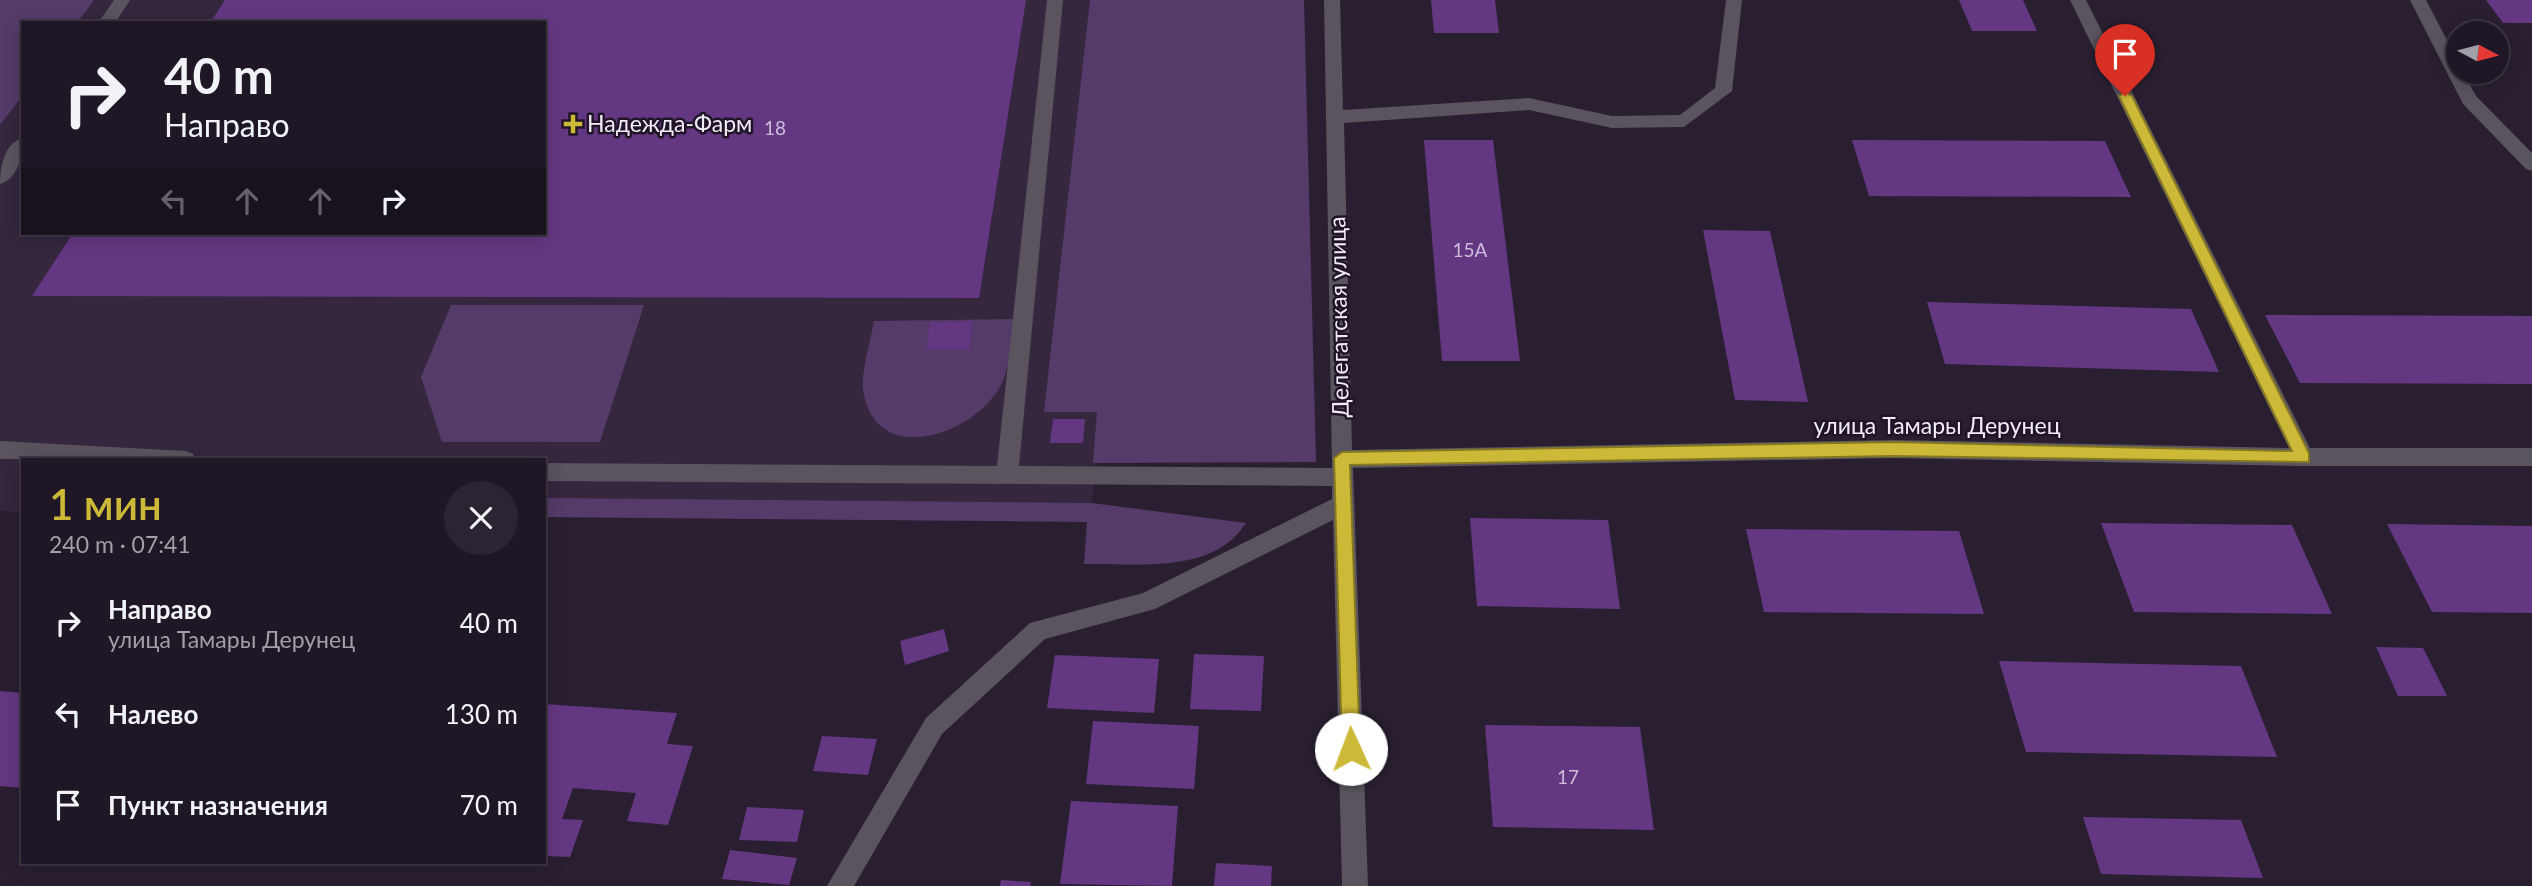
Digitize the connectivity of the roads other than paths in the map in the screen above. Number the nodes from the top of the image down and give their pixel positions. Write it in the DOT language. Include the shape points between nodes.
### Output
graph roads {
  1 [pos="122,0"];
  2 [pos="1055,0"];
  3 [pos="1332,0"];
  4 [pos="1734,0"];
  5 [pos="2078,0"];
  6 [pos="2418,0"];
  7 [pos="107,21"];
  8 [pos="1334,117"];
  9 [pos="21,147"];
  10 [pos="2532,164"];
  11 [pos="0,177"];
  12 [pos="0,450"];
  13 [pos="2304,457"];
  14 [pos="2532,457"];
  15 [pos="149,458"];
  16 [pos="1342,468"];
  17 [pos="546,472"];
  18 [pos="1007,475"];
  19 [pos="1343,504"];
  20 [pos="840,886"];
  21 [pos="1355,886"];
  1 -- 7 [label="street"];
  2 -- 18 [label="street"];
  3 -- 8 [label="street, Делегатская улица"];
  4 -- 8 [label="street" via="1723,91 1684,121 1612,122 1529,104"];
  5 -- 13 [label="street"];
  6 -- 10 [label="street" via="2469,100"];
  8 -- 16 [label="street, Делегатская улица"];
  9 -- 11 [label="street"];
  12 -- 15 [label="street"];
  13 -- 14 [label="street, улица Тамары Дерунец"];
  13 -- 16 [label="street, улица Тамары Дерунец" via="1893,449"];
  16 -- 18 [label="street, улица Тамары Дерунец"];
  16 -- 19 [label="street, Делегатская улица"];
  17 -- 18 [label="street, улица Тамары Дерунец"];
  19 -- 20 [label="street" via="1147,602 1038,631 934,726"];
  19 -- 21 [label="street, Делегатская улица"];
}
